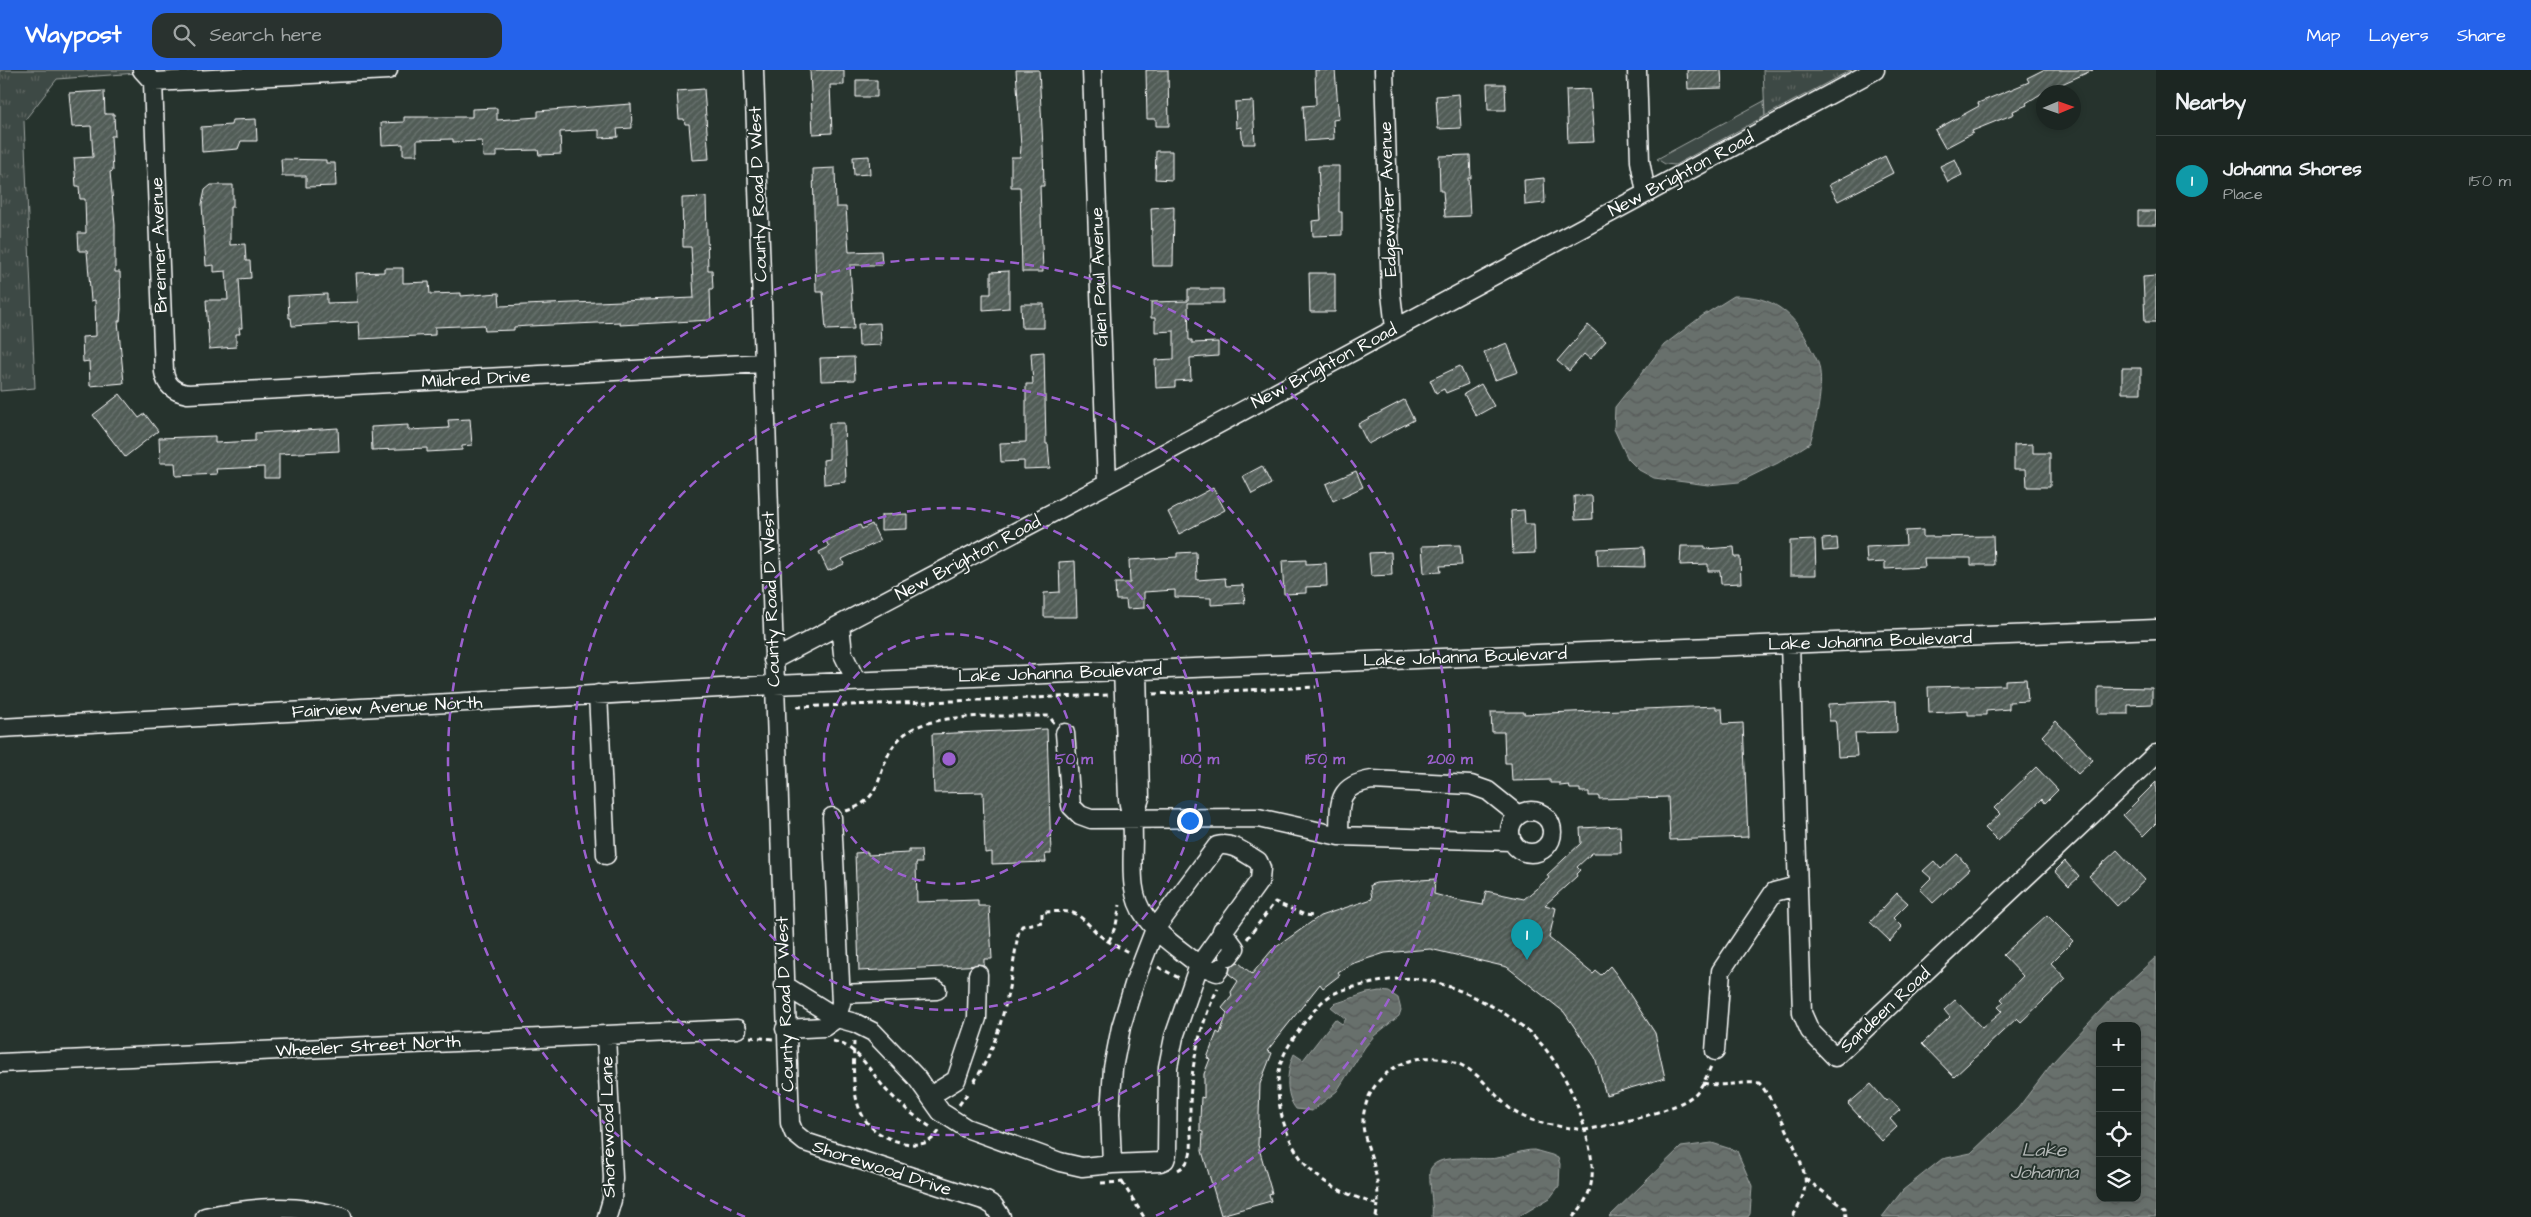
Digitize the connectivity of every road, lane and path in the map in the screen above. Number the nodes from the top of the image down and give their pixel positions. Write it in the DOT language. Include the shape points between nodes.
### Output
graph roads {
  1 [pos="388,70"];
  2 [pos="754,70"];
  3 [pos="1092,70"];
  4 [pos="1384,70"];
  5 [pos="1637,70"];
  6 [pos="1874,70"];
  7 [pos="148,76"];
  8 [pos="1646,193"];
  9 [pos="1395,328"];
  10 [pos="764,363"];
  11 [pos="188,394"];
  12 [pos="1107,484"];
  13 [pos="840,625"];
  14 [pos="2156,629"];
  15 [pos="1790,644"];
  16 [pos="773,660"];
  17 [pos="1130,670"];
  18 [pos="856,682"];
  19 [pos="774,685"];
  20 [pos="1316,687"];
  21 [pos="598,694"];
  22 [pos="1131,694"];
  23 [pos="797,707"];
  24 [pos="0,728"];
  25 [pos="1066,735"];
  26 [pos="2156,754"];
  27 [pos="1518,815"];
  28 [pos="839,819"];
  29 [pos="1132,819"];
  30 [pos="1340,836"];
  31 [pos="1511,841"];
  32 [pos="606,855"];
  33 [pos="1797,886"];
  34 [pos="1315,916"];
  35 [pos="1155,929"];
  36 [pos="1222,930"];
  37 [pos="1244,943"];
  38 [pos="1143,960"];
  39 [pos="1196,973"];
  40 [pos="978,974"];
  41 [pos="784,985"];
  42 [pos="1219,987"];
  43 [pos="937,990"];
  44 [pos="841,994"];
  45 [pos="837,1018"];
  46 [pos="855,1023"];
  47 [pos="737,1029"];
  48 [pos="779,1034"];
  49 [pos="606,1036"];
  50 [pos="828,1040"];
  51 [pos="1715,1051"];
  52 [pos="854,1052"];
  53 [pos="0,1062"];
  54 [pos="1703,1083"];
  55 [pos="973,1084"];
  56 [pos="968,1092"];
  57 [pos="930,1096"];
  58 [pos="950,1118"];
  59 [pos="791,1128"];
  60 [pos="1585,1130"];
  61 [pos="939,1132"];
  62 [pos="946,1136"];
  63 [pos="1112,1164"];
  64 [pos="1170,1175"];
  65 [pos="1805,1178"];
  66 [pos="1132,1181"];
  67 [pos="1122,1182"];
  68 [pos="1093,1183"];
  69 [pos="1378,1205"];
  70 [pos="205,1217"];
  71 [pos="342,1217"];
  72 [pos="607,1217"];
  73 [pos="1001,1217"];
  74 [pos="1144,1217"];
  75 [pos="1376,1217"];
  76 [pos="1573,1217"];
  77 [pos="1792,1217"];
  78 [pos="1846,1217"];
  1 -- 7 [label="street"];
  2 -- 10 [label="street, County Road D West"];
  3 -- 12 [label="street, Glen Paul Avenue"];
  4 -- 9 [label="street, Edgewater Avenue" via="1391,294"];
  5 -- 8 [label="street" via="1640,160"];
  6 -- 8 [label="street, New Brighton Road"];
  7 -- 11 [label="street, Brenner Avenue" via="164,372 170,387"];
  8 -- 9 [label="street, New Brighton Road"];
  9 -- 12 [label="street, New Brighton Road"];
  10 -- 11 [label="street, Mildred Drive"];
  10 -- 16 [label="street, County Road D West"];
  12 -- 13 [label="street, New Brighton Road"];
  13 -- 16 [label="street, New Brighton Road"];
  13 -- 18 [label="street" via="843,654"];
  14 -- 15 [label="street, Lake Johanna Boulevard"];
  15 -- 17 [label="street, Lake Johanna Boulevard"];
  15 -- 33 [label="street, Sandeen Road"];
  16 -- 19 [label="street, County Road D West"];
  17 -- 18 [label="street, Lake Johanna Boulevard"];
  17 -- 22 [label="street"];
  18 -- 19 [label="street, Lake Johanna Boulevard"];
  19 -- 21 [label="street, Fairview Avenue North"];
  19 -- 41 [label="street, County Road D West"];
  20 -- 22 [label="path"];
  21 -- 24 [label="street, Fairview Avenue North"];
  21 -- 32 [label="street"];
  22 -- 23 [label="path"];
  22 -- 29 [label="street" via="1128,799"];
  25 -- 28 [label="path" via="1056,735 1049,716 941,719 924,723 906,733 886,758 873,795 860,807 845,811"];
  25 -- 29 [label="street" via="1071,806 1080,815 1091,819"];
  26 -- 33 [label="street, Sandeen Road" via="1835,1056 1810,1031 1802,1013"];
  27 -- 30 [label="street" via="1488,791 1471,785 1372,780 1359,782 1341,797"];
  27 -- 31 [label="street" via="1510,826"];
  27 -- 31 [label="street" via="1532,811 1542,814 1550,823 1551,840 1545,848 1531,854 1522,852"];
  28 -- 44 [label="street"];
  29 -- 30 [label="street" via="1258,818"];
  29 -- 35 [label="street" via="1137,900"];
  30 -- 31 [label="street"];
  33 -- 51 [label="street" via="1774,892 1721,971"];
  34 -- 37 [label="path" via="1305,916 1275,902"];
  35 -- 36 [label="street" via="1212,849 1223,844 1231,845 1258,861 1261,868 1260,880"];
  35 -- 38 [label="street"];
  35 -- 39 [label="street"];
  36 -- 39 [label="street"];
  36 -- 39 [label="street" via="1235,948 1217,972"];
  38 -- 39 [label="path" via="1183,980"];
  38 -- 55 [label="path" via="1097,934 1078,914 1042,912 1042,922 1022,926 1001,1022 984,1067"];
  38 -- 63 [label="street" via="1121,1027 1112,1068"];
  39 -- 63 [label="street" via="1174,1037 1168,1067 1167,1154 1164,1160"];
  40 -- 57 [label="street" via="977,1018 956,1080"];
  41 -- 45 [label="street"];
  41 -- 48 [label="street, County Road D West"];
  42 -- 64 [label="path" via="1207,1013 1192,1070 1190,1155 1184,1167"];
  43 -- 44 [label="street"];
  44 -- 45 [label="street"];
  45 -- 46 [label="street"];
  45 -- 48 [label="street" via="824,1027"];
  46 -- 52 [label="path"];
  46 -- 57 [label="street" via="874,1032"];
  47 -- 48 [label="path" via="746,1037"];
  47 -- 49 [label="street, Wheeler Street North"];
  48 -- 59 [label="street, County Road D West"];
  49 -- 53 [label="street, Wheeler Street North"];
  49 -- 72 [label="street, Shorewood Lane" via="613,1178"];
  50 -- 52 [label="path" via="847,1046"];
  51 -- 54 [label="path"];
  52 -- 61 [label="path" via="912,1115"];
  52 -- 61 [label="path" via="857,1101 863,1120 874,1131 888,1139 922,1145 933,1140"];
  54 -- 60 [label="path" via="1694,1095 1674,1105 1622,1123"];
  54 -- 65 [label="path" via="1712,1086 1747,1082 1759,1084 1768,1093 1785,1127"];
  56 -- 58 [label="path"];
  57 -- 58 [label="street" via="941,1112"];
  58 -- 61 [label="path"];
  58 -- 63 [label="street" via="966,1128 1060,1162 1082,1167"];
  59 -- 73 [label="street, Shorewood Drive" via="805,1142 986,1201"];
  60 -- 69 [label="path" via="1522,1116 1471,1071 1454,1062 1428,1058 1403,1062 1392,1067 1379,1081 1365,1104 1363,1122 1375,1171"];
  60 -- 69 [label="path" via="1571,1090 1542,1045 1489,1006 1449,987 1418,979 1382,981 1339,990 1325,999 1288,1046 1280,1065 1278,1083 1283,1122 1293,1146 1307,1166 1346,1194"];
  60 -- 76 [label="path" via="1593,1173 1591,1184"];
  61 -- 62 [label="path"];
  63 -- 67 [label="path"];
  65 -- 77 [label="path" via="1803,1192"];
  65 -- 78 [label="path" via="1844,1208"];
  66 -- 67 [label="path"];
  67 -- 68 [label="path"];
  67 -- 74 [label="path"];
  69 -- 75 [label="path"];
  70 -- 71 [label="street" via="264,1206 296,1207"];
}
